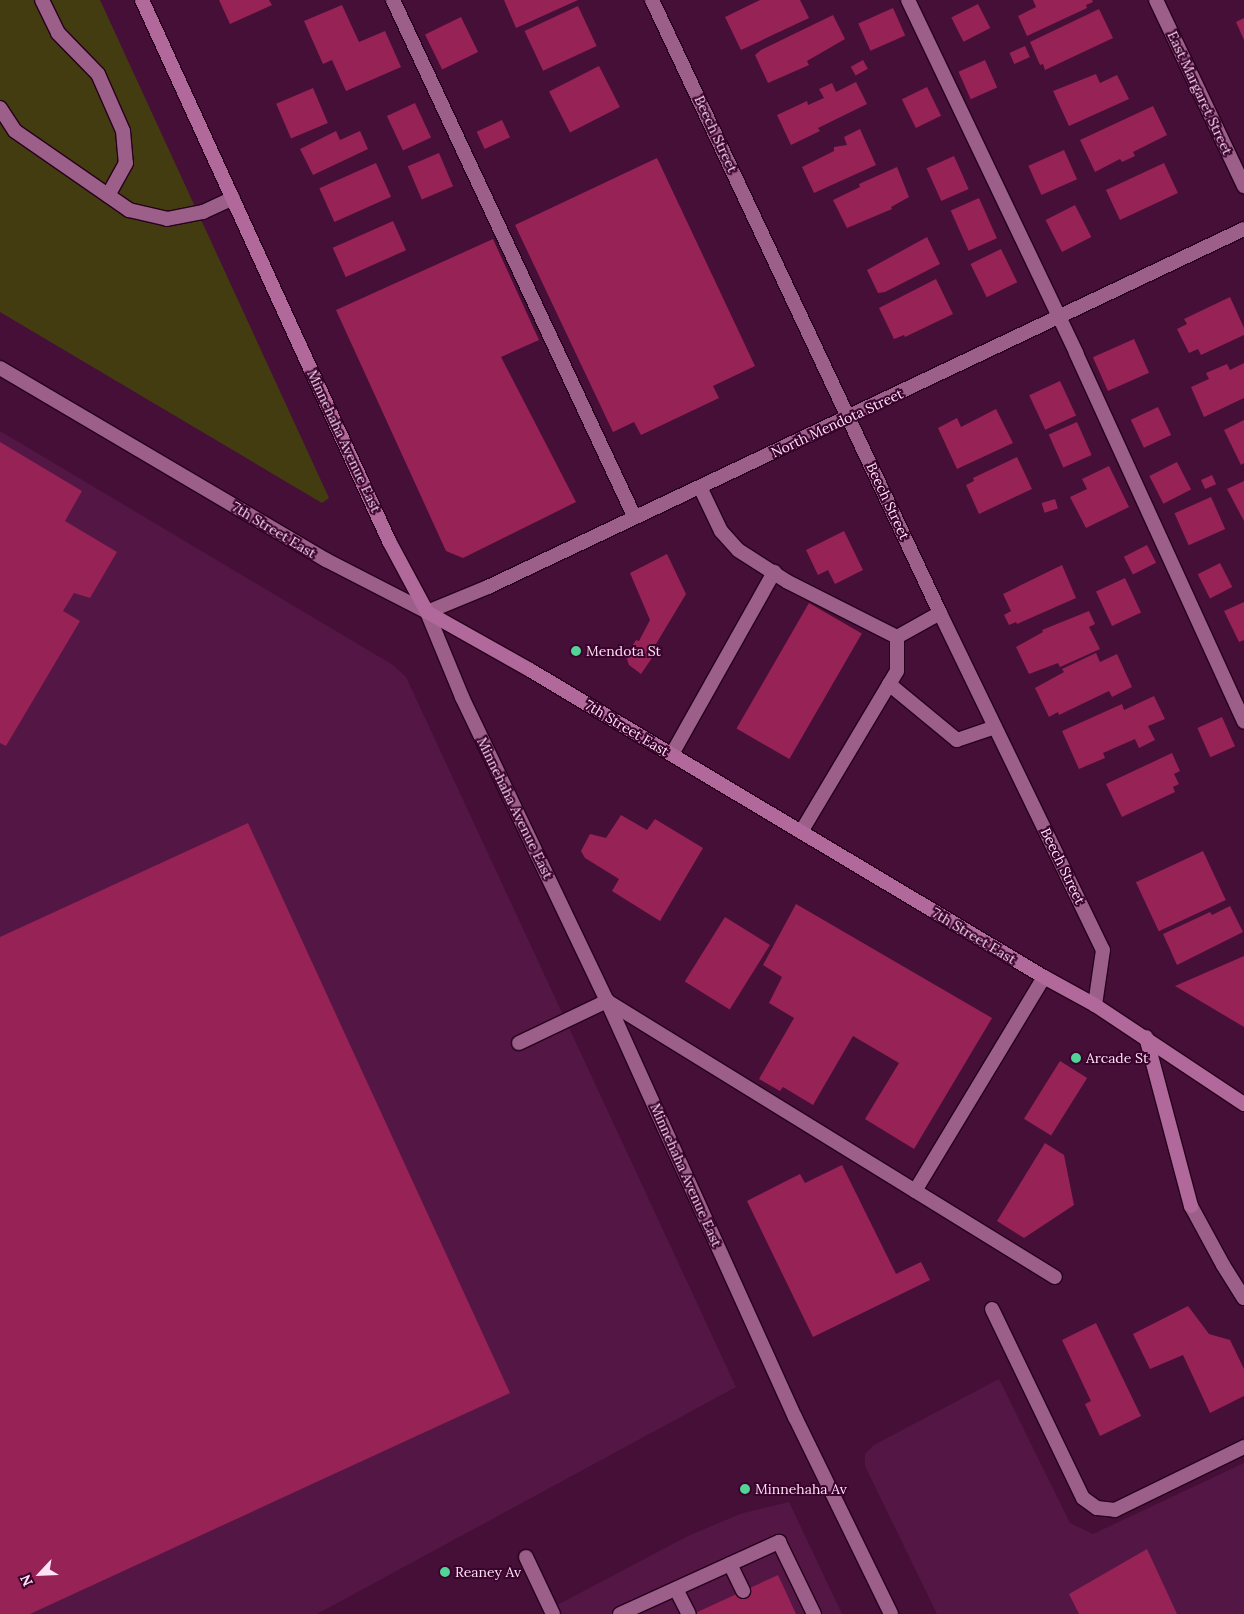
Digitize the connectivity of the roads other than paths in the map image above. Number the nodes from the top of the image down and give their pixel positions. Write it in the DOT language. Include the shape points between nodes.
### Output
graph roads {
  1 [pos="42,0"];
  2 [pos="142,0"];
  3 [pos="393,0"];
  4 [pos="652,0"];
  5 [pos="908,0"];
  6 [pos="1156,0"];
  7 [pos="0,108"];
  8 [pos="1244,186"];
  9 [pos="108,195"];
  10 [pos="233,198"];
  11 [pos="1244,229"];
  12 [pos="1059,317"];
  13 [pos="0,368"];
  14 [pos="849,417"];
  15 [pos="700,487"];
  16 [pos="634,516"];
  17 [pos="774,572"];
  18 [pos="428,612"];
  19 [pos="940,613"];
  20 [pos="897,637"];
  21 [pos="889,684"];
  22 [pos="1244,721"];
  23 [pos="995,727"];
  24 [pos="672,754"];
  25 [pos="800,832"];
  26 [pos="1044,977"];
  27 [pos="608,1001"];
  28 [pos="1095,1005"];
  29 [pos="1146,1037"];
  30 [pos="518,1043"];
  31 [pos="1244,1104"];
  32 [pos="915,1191"];
  33 [pos="1191,1206"];
  34 [pos="1055,1277"];
  35 [pos="1244,1298"];
  36 [pos="992,1309"];
  37 [pos="1244,1447"];
  38 [pos="526,1557"];
  39 [pos="730,1564"];
  40 [pos="676,1589"];
  41 [pos="743,1591"];
  42 [pos="625,1613"];
  43 [pos="553,1614"];
  44 [pos="689,1614"];
  45 [pos="814,1614"];
  46 [pos="891,1614"];
  1 -- 9 [label="street" via="58,33 98,74 123,131 126,163"];
  2 -- 10 [label="main road, Minnehaha Avenue East"];
  3 -- 16 [label="street"];
  4 -- 14 [label="street, Beech Street"];
  5 -- 12 [label="street"];
  6 -- 8 [label="street, East Margaret Street"];
  7 -- 9 [label="street" via="16,130"];
  9 -- 10 [label="street" via="129,210 167,220 203,212"];
  10 -- 18 [label="main road, Minnehaha Avenue East" via="389,541"];
  11 -- 12 [label="street, North Mendota Street"];
  12 -- 14 [label="street, North Mendota Street"];
  12 -- 22 [label="street"];
  13 -- 18 [label="street, 7th Street East" via="326,560"];
  14 -- 15 [label="street, North Mendota Street"];
  14 -- 19 [label="street, Beech Street"];
  15 -- 16 [label="street, North Mendota Street"];
  15 -- 17 [label="street" via="721,531 738,550"];
  16 -- 18 [label="street, North Mendota Street" via="488,588"];
  17 -- 20 [label="street"];
  17 -- 24 [label="street"];
  18 -- 24 [label="main road, 7th Street East"];
  18 -- 27 [label="street, Minnehaha Avenue East" via="462,697"];
  19 -- 20 [label="street"];
  19 -- 23 [label="street, Beech Street"];
  20 -- 21 [label="street" via="897,671"];
  21 -- 23 [label="street" via="957,740"];
  21 -- 25 [label="street"];
  23 -- 28 [label="street, Beech Street" via="1103,950"];
  24 -- 25 [label="main road, 7th Street East"];
  25 -- 26 [label="main road, 7th Street East"];
  26 -- 28 [label="main road, 7th Street East"];
  26 -- 32 [label="street"];
  27 -- 30 [label="street"];
  27 -- 32 [label="street"];
  27 -- 46 [label="street, Minnehaha Avenue East" via="795,1417"];
  28 -- 29 [label="main road, 7th Street East"];
  29 -- 31 [label="main road, 7th Street East"];
  29 -- 33 [label="main road"];
  32 -- 34 [label="street"];
  33 -- 35 [label="street"];
  36 -- 37 [label="street" via="1083,1498 1097,1508 1115,1510"];
  38 -- 43 [label="street"];
  39 -- 40 [label="street"];
  39 -- 41 [label="street"];
  39 -- 45 [label="street" via="779,1542"];
  40 -- 42 [label="street"];
  40 -- 44 [label="street"];
}
